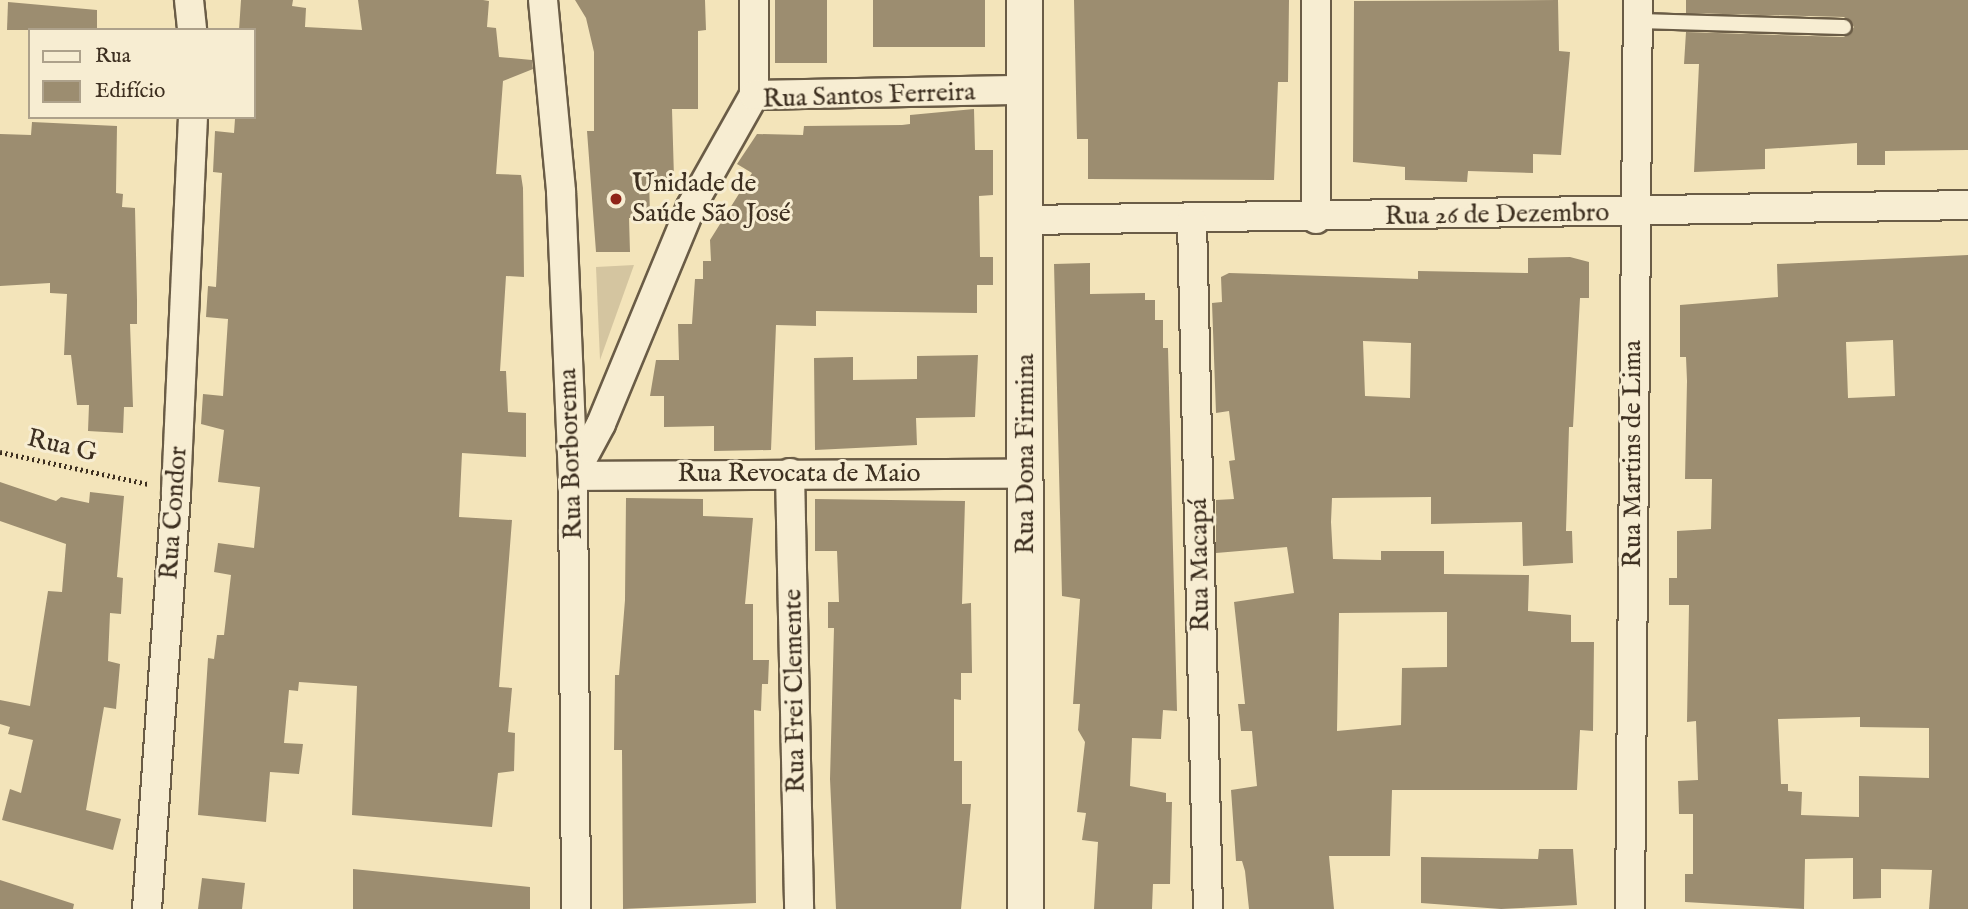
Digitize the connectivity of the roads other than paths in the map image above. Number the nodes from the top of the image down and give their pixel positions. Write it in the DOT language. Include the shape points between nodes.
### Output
graph roads {
  1 [pos="189,0"];
  2 [pos="543,0"];
  3 [pos="754,0"];
  4 [pos="1024,0"];
  5 [pos="1316,0"];
  6 [pos="1638,10"];
  7 [pos="1844,27"];
  8 [pos="192,28"];
  9 [pos="1025,90"];
  10 [pos="754,95"];
  11 [pos="193,119"];
  12 [pos="1968,205"];
  13 [pos="1635,212"];
  14 [pos="1317,219"];
  15 [pos="1027,220"];
  16 [pos="1192,221"];
  17 [pos="790,473"];
  18 [pos="1026,474"];
  19 [pos="573,476"];
  20 [pos="147,909"];
  21 [pos="576,909"];
  22 [pos="799,909"];
  23 [pos="1026,909"];
  24 [pos="1208,909"];
  25 [pos="1630,909"];
  1 -- 8 [label="street"];
  2 -- 19 [label="street, Rua Borborema" via="561,192"];
  3 -- 10 [label="street"];
  4 -- 9 [label="street, Rua Dona Firmina"];
  5 -- 14 [label="street"];
  6 -- 7 [label="lane"];
  6 -- 13 [label="street, Rua Martins de Lima"];
  9 -- 10 [label="street, Rua Santos Ferreira"];
  9 -- 15 [label="street, Rua Dona Firmina"];
  10 -- 19 [label="street, Rua Santos Ferreira" via="691,206 601,424"];
  11 -- 20 [label="street, Rua Condor" via="176,491"];
  12 -- 13 [label="street, Rua 26 de Dezembro"];
  13 -- 14 [label="street, Rua 26 de Dezembro"];
  13 -- 25 [label="street, Rua Martins de Lima"];
  14 -- 16 [label="street, Rua 26 de Dezembro"];
  15 -- 16 [label="street, Rua 26 de Dezembro"];
  15 -- 18 [label="street, Rua Dona Firmina"];
  16 -- 24 [label="street, Rua Macapá"];
  17 -- 18 [label="street, Rua Revocata de Maio"];
  17 -- 19 [label="street, Rua Revocata de Maio"];
  17 -- 22 [label="street, Rua Frei Clemente"];
  18 -- 23 [label="street, Rua Dona Firmina"];
  19 -- 21 [label="street, Rua Borborema"];
}
